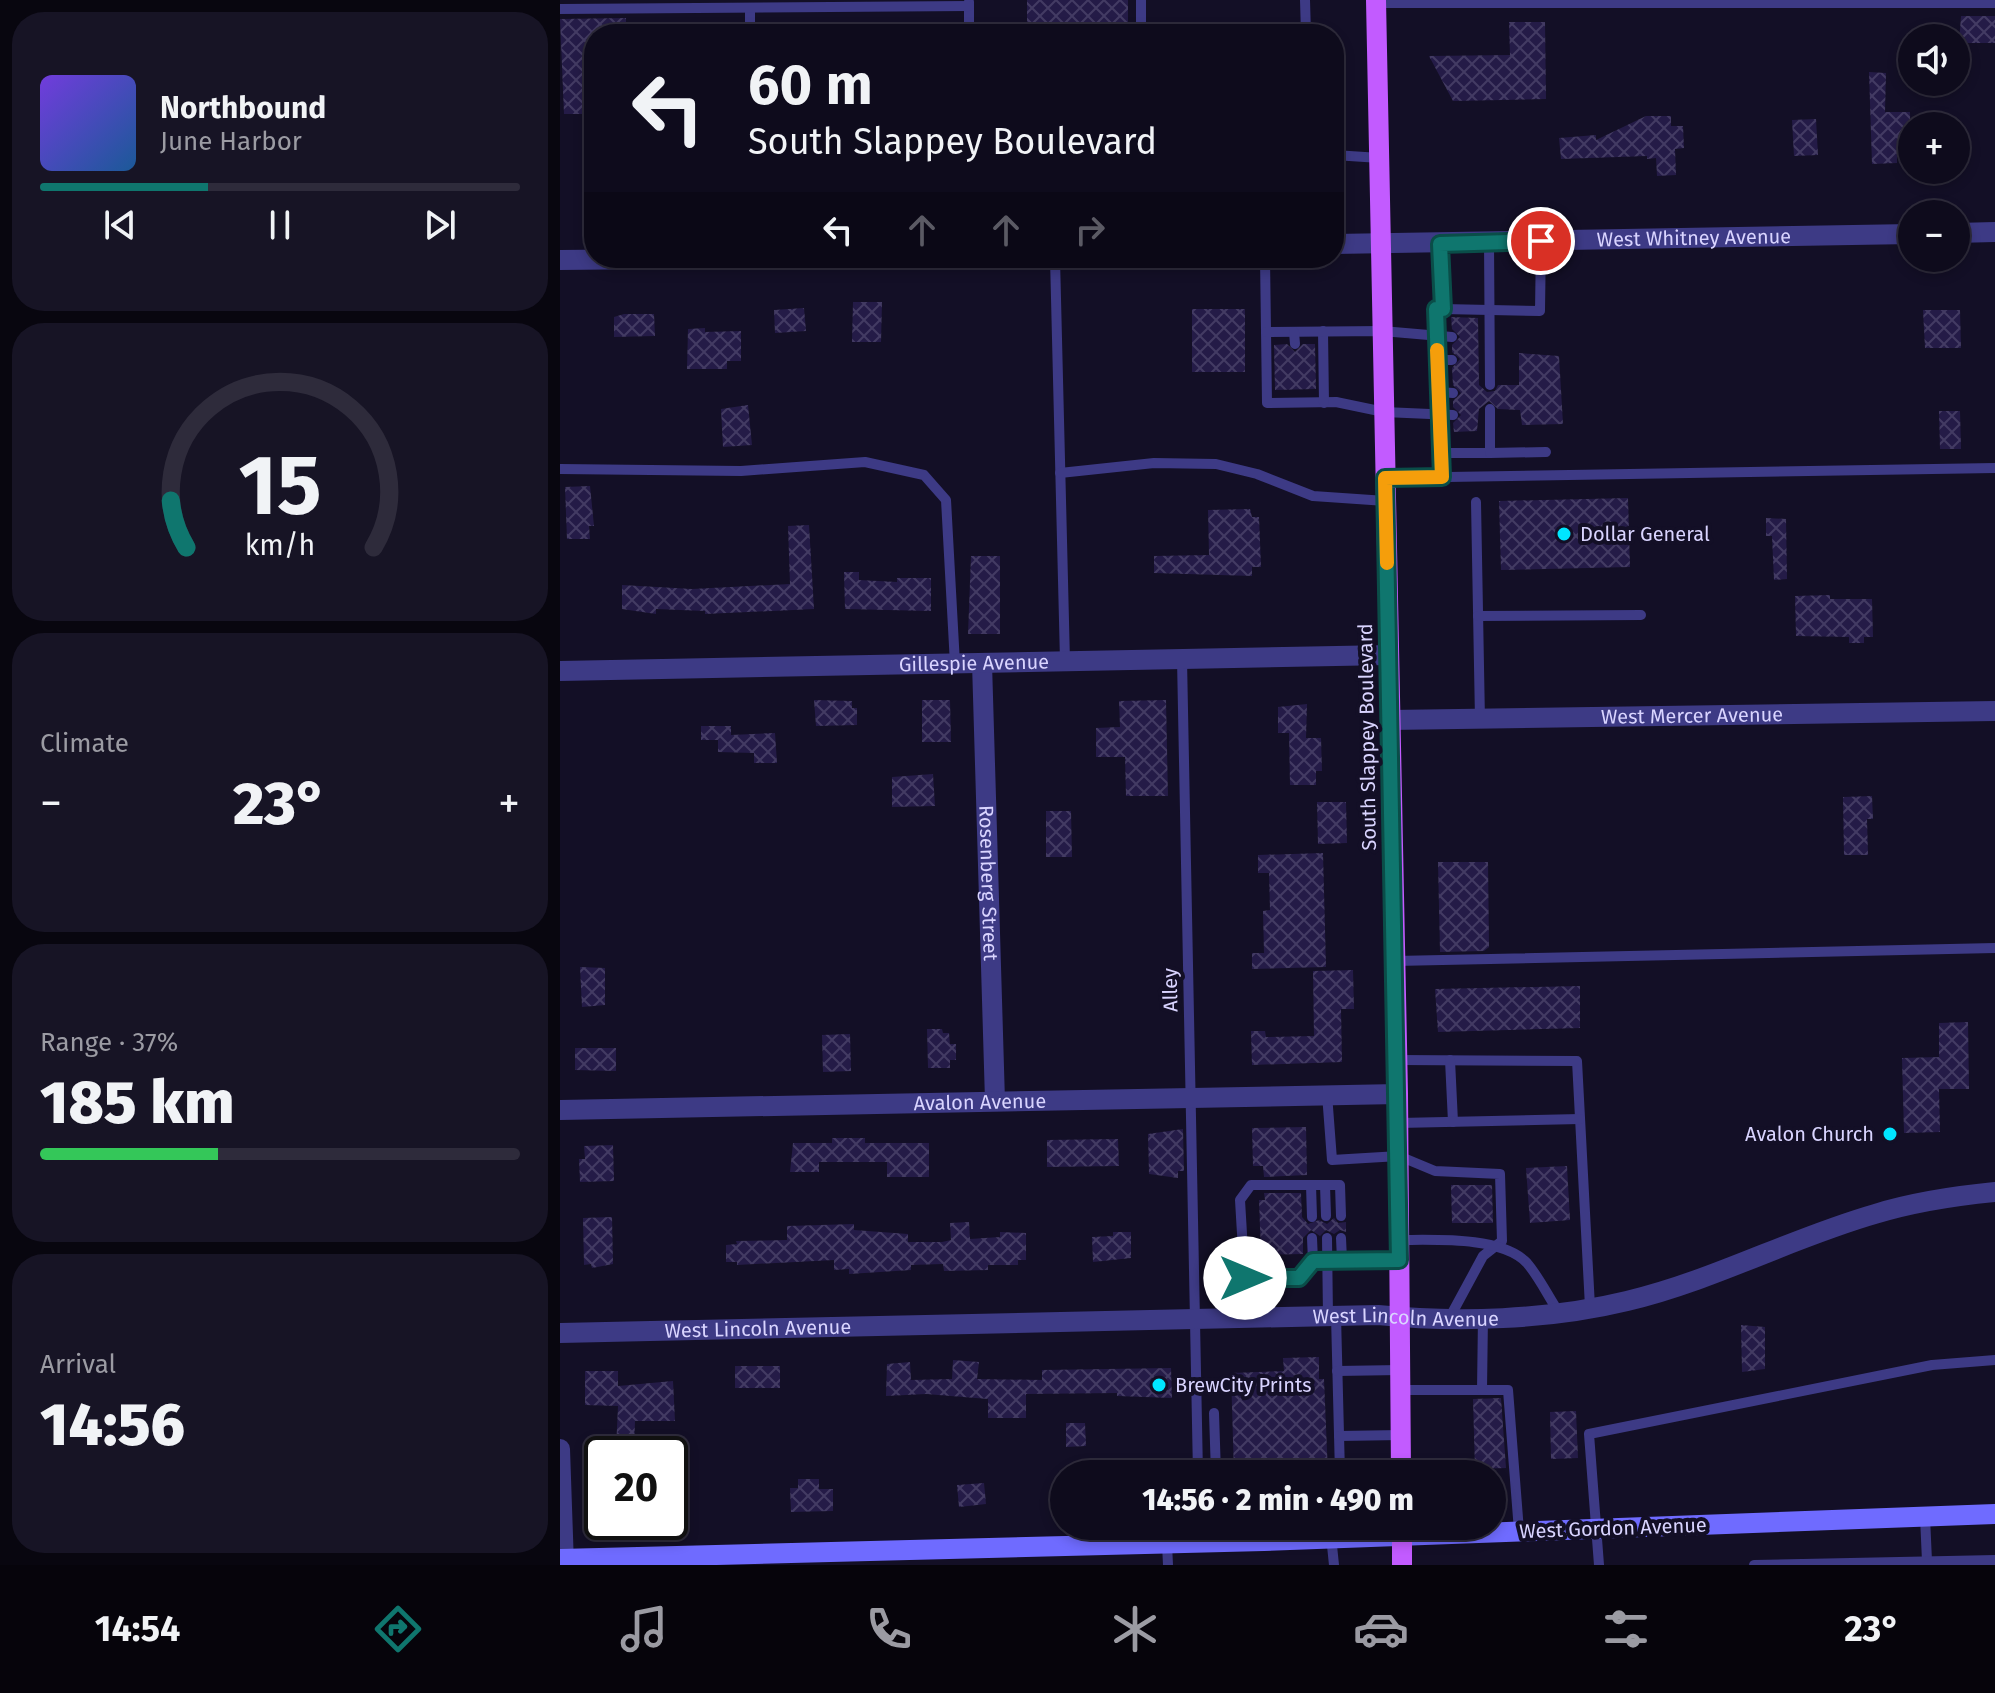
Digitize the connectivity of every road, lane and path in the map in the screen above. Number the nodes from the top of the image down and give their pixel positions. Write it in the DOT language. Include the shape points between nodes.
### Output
graph roads {
  1 [pos="1141,0"];
  2 [pos="1305,0"];
  3 [pos="1376,1"];
  4 [pos="969,3"];
  5 [pos="1995,3"];
  6 [pos="750,8"];
  7 [pos="560,9"];
  8 [pos="750,24"];
  9 [pos="969,24"];
  10 [pos="1141,24"];
  11 [pos="1306,24"];
  12 [pos="1344,156"];
  13 [pos="1380,158"];
  14 [pos="1995,232"];
  15 [pos="1970,233"];
  16 [pos="1898,234"];
  17 [pos="1541,241"];
  18 [pos="1489,242"];
  19 [pos="1344,243"];
  20 [pos="1440,244"];
  21 [pos="1381,245"];
  22 [pos="560,260"];
  23 [pos="584,260"];
  24 [pos="1055,268"];
  25 [pos="1265,268"];
  26 [pos="1443,309"];
  27 [pos="1489,311"];
  28 [pos="1323,331"];
  29 [pos="1382,331"];
  30 [pos="1266,332"];
  31 [pos="1294,332"];
  32 [pos="1437,337"];
  33 [pos="1452,337"];
  34 [pos="1295,344"];
  35 [pos="1438,360"];
  36 [pos="1452,360"];
  37 [pos="1490,385"];
  38 [pos="1296,389"];
  39 [pos="1439,392"];
  40 [pos="1453,393"];
  41 [pos="1296,403"];
  42 [pos="1324,403"];
  43 [pos="1384,412"];
  44 [pos="1486,413"];
  45 [pos="1440,415"];
  46 [pos="1453,415"];
  47 [pos="1546,452"];
  48 [pos="1441,453"];
  49 [pos="1490,453"];
  50 [pos="1995,468"];
  51 [pos="560,469"];
  52 [pos="1060,473"];
  53 [pos="1442,477"];
  54 [pos="1385,478"];
  55 [pos="1386,501"];
  56 [pos="1476,502"];
  57 [pos="1641,615"];
  58 [pos="1478,616"];
  59 [pos="1389,655"];
  60 [pos="1182,659"];
  61 [pos="1065,661"];
  62 [pos="982,663"];
  63 [pos="955,664"];
  64 [pos="560,671"];
  65 [pos="1995,711"];
  66 [pos="1390,720"];
  67 [pos="1480,722"];
  68 [pos="1995,948"];
  69 [pos="1395,961"];
  70 [pos="1398,1060"];
  71 [pos="1450,1060"];
  72 [pos="1327,1093"];
  73 [pos="1398,1094"];
  74 [pos="1190,1097"];
  75 [pos="995,1101"];
  76 [pos="560,1110"];
  77 [pos="1580,1119"];
  78 [pos="1453,1122"];
  79 [pos="1399,1123"];
  80 [pos="1399,1156"];
  81 [pos="1311,1185"];
  82 [pos="1325,1185"];
  83 [pos="1995,1192"];
  84 [pos="1326,1216"];
  85 [pos="1341,1216"];
  86 [pos="1312,1217"];
  87 [pos="1312,1238"];
  88 [pos="1327,1238"];
  89 [pos="1341,1238"];
  90 [pos="1493,1247"];
  91 [pos="1399,1250"];
  92 [pos="1342,1260"];
  93 [pos="1313,1261"];
  94 [pos="1327,1261"];
  95 [pos="1245,1278"];
  96 [pos="1590,1307"];
  97 [pos="1558,1311"];
  98 [pos="1332,1316"];
  99 [pos="1483,1316"];
  100 [pos="1450,1317"];
  101 [pos="1247,1318"];
  102 [pos="1400,1318"];
  103 [pos="1195,1320"];
  104 [pos="560,1333"];
  105 [pos="1995,1360"];
  106 [pos="1337,1371"];
  107 [pos="1400,1380"];
  108 [pos="1482,1390"];
  109 [pos="1214,1413"];
  110 [pos="1401,1435"];
  111 [pos="1339,1436"];
  112 [pos="560,1449"];
  113 [pos="1198,1460"];
  114 [pos="1216,1460"];
  115 [pos="1340,1460"];
  116 [pos="1401,1460"];
  117 [pos="1995,1514"];
  118 [pos="1925,1517"];
  119 [pos="1593,1528"];
  120 [pos="1506,1531"];
  121 [pos="1519,1531"];
  122 [pos="1190,1540"];
  123 [pos="1331,1540"];
  124 [pos="1402,1540"];
  125 [pos="1167,1555"];
  126 [pos="1995,1560"];
  127 [pos="563,1561"];
  128 [pos="1927,1561"];
  129 [pos="1334,1565"];
  130 [pos="1402,1565"];
  131 [pos="1599,1565"];
  132 [pos="1754,1565"];
  1 -- 10 [label="lane"];
  2 -- 11 [label="lane"];
  3 -- 5 [label="lane"];
  3 -- 13 [label="main road, South Slappey Boulevard"];
  4 -- 6 [label="lane"];
  4 -- 9 [label="lane"];
  6 -- 7 [label="lane"];
  6 -- 8 [label="lane"];
  12 -- 13 [label="lane"];
  13 -- 21 [label="main road, South Slappey Boulevard"];
  14 -- 15 [label="street"];
  16 -- 17 [label="street, West Whitney Avenue"];
  17 -- 18 [label="street, West Whitney Avenue"];
  17 -- 27 [label="lane" via="1540,311"];
  18 -- 20 [label="street, West Whitney Avenue"];
  18 -- 27 [label="lane"];
  19 -- 21 [label="street, West Whitney Avenue"];
  20 -- 21 [label="street, West Whitney Avenue"];
  20 -- 26 [label="lane"];
  21 -- 29 [label="main road, South Slappey Boulevard"];
  22 -- 23 [label="street"];
  24 -- 52 [label="lane"];
  25 -- 30 [label="lane"];
  26 -- 27 [label="lane"];
  26 -- 32 [label="lane" via="1436,309"];
  27 -- 37 [label="lane" via="1484,360"];
  28 -- 29 [label="lane"];
  28 -- 31 [label="lane"];
  28 -- 42 [label="lane"];
  29 -- 32 [label="lane"];
  29 -- 43 [label="main road, South Slappey Boulevard"];
  30 -- 31 [label="lane"];
  30 -- 41 [label="lane" via="1267,403"];
  31 -- 34 [label="lane"];
  32 -- 33 [label="lane"];
  32 -- 35 [label="lane"];
  35 -- 36 [label="lane"];
  35 -- 39 [label="lane"];
  38 -- 41 [label="lane"];
  39 -- 40 [label="lane"];
  39 -- 45 [label="lane"];
  41 -- 42 [label="lane"];
  42 -- 43 [label="lane"];
  43 -- 45 [label="lane"];
  43 -- 54 [label="main road, South Slappey Boulevard"];
  44 -- 49 [label="lane"];
  45 -- 46 [label="lane"];
  45 -- 48 [label="lane"];
  47 -- 49 [label="lane"];
  48 -- 49 [label="lane"];
  48 -- 53 [label="lane"];
  50 -- 53 [label="lane"];
  51 -- 63 [label="lane" via="741,471 865,462 924,475 946,500"];
  52 -- 55 [label="lane" via="1154,463 1216,464 1313,496"];
  52 -- 61 [label="lane"];
  53 -- 54 [label="lane"];
  54 -- 55 [label="main road, South Slappey Boulevard"];
  55 -- 59 [label="main road, South Slappey Boulevard"];
  56 -- 58 [label="lane"];
  57 -- 58 [label="lane"];
  58 -- 67 [label="lane"];
  59 -- 60 [label="street, Gillespie Avenue"];
  59 -- 66 [label="main road, South Slappey Boulevard"];
  60 -- 61 [label="street, Gillespie Avenue"];
  60 -- 74 [label="lane, Alley"];
  61 -- 62 [label="street, Gillespie Avenue"];
  62 -- 63 [label="street, Gillespie Avenue"];
  62 -- 75 [label="street, Rosenberg Street"];
  63 -- 64 [label="street, Gillespie Avenue"];
  65 -- 67 [label="street, West Mercer Avenue"];
  66 -- 67 [label="street, West Mercer Avenue"];
  66 -- 69 [label="main road, South Slappey Boulevard"];
  68 -- 69 [label="lane"];
  69 -- 70 [label="main road, South Slappey Boulevard"];
  70 -- 71 [label="lane"];
  70 -- 73 [label="main road, South Slappey Boulevard"];
  71 -- 77 [label="lane" via="1577,1061"];
  71 -- 78 [label="lane"];
  72 -- 73 [label="street, Avalon Avenue"];
  72 -- 74 [label="street, Avalon Avenue"];
  72 -- 80 [label="lane" via="1332,1160"];
  73 -- 79 [label="main road, South Slappey Boulevard"];
  74 -- 75 [label="street, Avalon Avenue"];
  74 -- 103 [label="lane, Alley"];
  75 -- 76 [label="street, Avalon Avenue"];
  77 -- 78 [label="lane"];
  77 -- 96 [label="lane"];
  78 -- 79 [label="lane"];
  79 -- 80 [label="main road, South Slappey Boulevard"];
  80 -- 90 [label="lane" via="1435,1171 1500,1174 1502,1241"];
  80 -- 91 [label="main road, South Slappey Boulevard"];
  81 -- 82 [label="lane"];
  81 -- 86 [label="lane"];
  81 -- 95 [label="lane" via="1251,1185 1240,1200"];
  82 -- 84 [label="lane"];
  82 -- 85 [label="lane" via="1340,1185"];
  83 -- 96 [label="street, West Lincoln Avenue" via="1875,1213 1641,1297"];
  87 -- 93 [label="lane"];
  88 -- 94 [label="lane"];
  89 -- 92 [label="lane"];
  90 -- 91 [label="lane" via="1461,1241"];
  90 -- 97 [label="lane" via="1526,1261"];
  90 -- 100 [label="lane" via="1476,1266"];
  91 -- 92 [label="lane"];
  91 -- 102 [label="main road, South Slappey Boulevard"];
  92 -- 94 [label="lane"];
  93 -- 94 [label="lane"];
  93 -- 95 [label="lane" via="1299,1278"];
  94 -- 98 [label="lane"];
  95 -- 101 [label="lane"];
  96 -- 97 [label="street, West Lincoln Avenue"];
  97 -- 99 [label="street, West Lincoln Avenue"];
  98 -- 101 [label="street, West Lincoln Avenue"];
  98 -- 102 [label="street, West Lincoln Avenue"];
  98 -- 106 [label="lane"];
  99 -- 100 [label="street, West Lincoln Avenue"];
  99 -- 108 [label="lane"];
  100 -- 102 [label="street, West Lincoln Avenue"];
  101 -- 103 [label="street, West Lincoln Avenue"];
  102 -- 107 [label="main road, South Slappey Boulevard"];
  103 -- 104 [label="street, West Lincoln Avenue"];
  103 -- 113 [label="lane, Alley"];
  105 -- 119 [label="lane" via="1932,1365 1589,1434"];
  106 -- 107 [label="lane"];
  106 -- 111 [label="lane"];
  107 -- 108 [label="lane"];
  107 -- 110 [label="main road, South Slappey Boulevard"];
  108 -- 121 [label="lane" via="1508,1390"];
  109 -- 114 [label="lane"];
  110 -- 111 [label="lane"];
  110 -- 116 [label="main road, South Slappey Boulevard"];
  111 -- 115 [label="lane"];
  112 -- 127 [label="street"];
  117 -- 118 [label="street, West Gordon Avenue"];
  118 -- 119 [label="street, West Gordon Avenue"];
  118 -- 128 [label="lane"];
  119 -- 121 [label="street, West Gordon Avenue"];
  119 -- 131 [label="lane"];
  120 -- 121 [label="street, West Gordon Avenue"];
  122 -- 125 [label="street, West Gordon Avenue"];
  123 -- 129 [label="lane"];
  124 -- 130 [label="main road"];
  125 -- 127 [label="street, West Gordon Avenue"];
  126 -- 128 [label="lane"];
  128 -- 132 [label="lane"];
}
